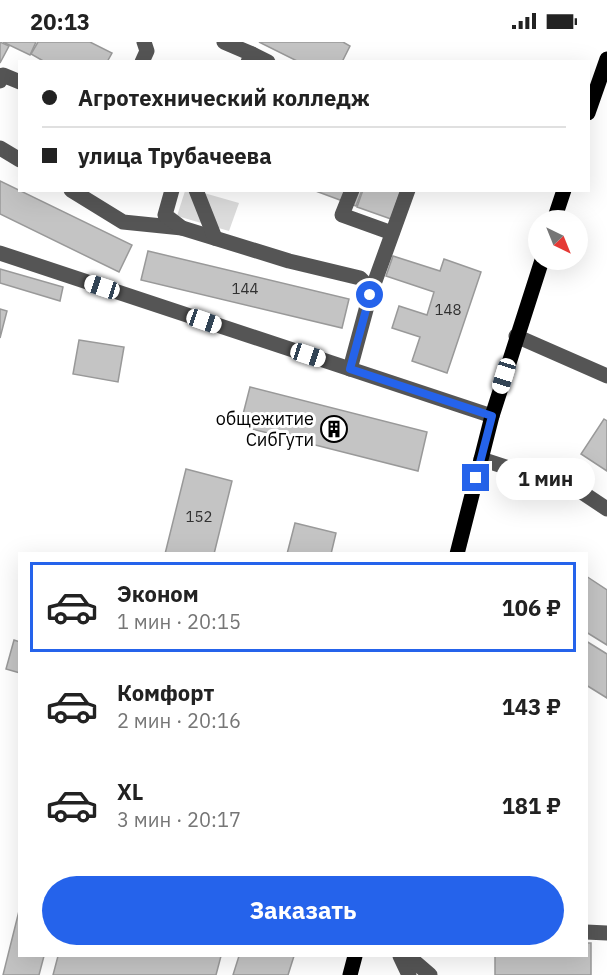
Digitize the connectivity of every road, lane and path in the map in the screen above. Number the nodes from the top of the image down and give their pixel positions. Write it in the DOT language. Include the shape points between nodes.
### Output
graph roads {
  1 [pos="144,42"];
  2 [pos="224,42"];
  3 [pos="250,58"];
  4 [pos="607,59"];
  5 [pos="143,60"];
  6 [pos="0,81"];
  7 [pos="18,81"];
  8 [pos="603,85"];
  9 [pos="590,110"];
  10 [pos="0,148"];
  11 [pos="18,159"];
  12 [pos="74,192"];
  13 [pos="171,192"];
  14 [pos="197,192"];
  15 [pos="350,192"];
  16 [pos="407,192"];
  17 [pos="563,192"];
  18 [pos="557,210"];
  19 [pos="182,228"];
  20 [pos="392,233"];
  21 [pos="215,238"];
  22 [pos="0,253"];
  23 [pos="539,270"];
  24 [pos="370,295"];
  25 [pos="516,336"];
  26 [pos="350,369"];
  27 [pos="607,376"];
  28 [pos="492,416"];
  29 [pos="481,459"];
  30 [pos="607,509"];
  31 [pos="458,552"];
  32 [pos="588,932"];
  33 [pos="607,933"];
  34 [pos="356,957"];
  35 [pos="400,957"];
  36 [pos="409,957"];
  37 [pos="350,975"];
  38 [pos="409,975"];
  39 [pos="430,975"];
  1 -- 5 [label="street" via="147,51"];
  2 -- 3 [label="street"];
  4 -- 8 [label="main road"];
  6 -- 7 [label="street" via="3,75"];
  8 -- 9 [label="main road"];
  10 -- 11 [label="street"];
  12 -- 19 [label="street" via="123,222"];
  13 -- 19 [label="street" via="165,215"];
  14 -- 21 [label="street"];
  15 -- 20 [label="street" via="342,215"];
  16 -- 20 [label="street"];
  17 -- 18 [label="main road"];
  19 -- 21 [label="street"];
  20 -- 24 [label="street"];
  21 -- 24 [label="street" via="360,278"];
  22 -- 26 [label="street"];
  23 -- 25 [label="main road"];
  24 -- 26 [label="street"];
  25 -- 27 [label="street"];
  25 -- 28 [label="main road"];
  26 -- 28 [label="street"];
  28 -- 29 [label="main road"];
  29 -- 30 [label="street" via="580,490"];
  29 -- 31 [label="main road"];
  32 -- 33 [label="street"];
  34 -- 37 [label="main road"];
  35 -- 38 [label="street"];
  36 -- 39 [label="street"];
}
